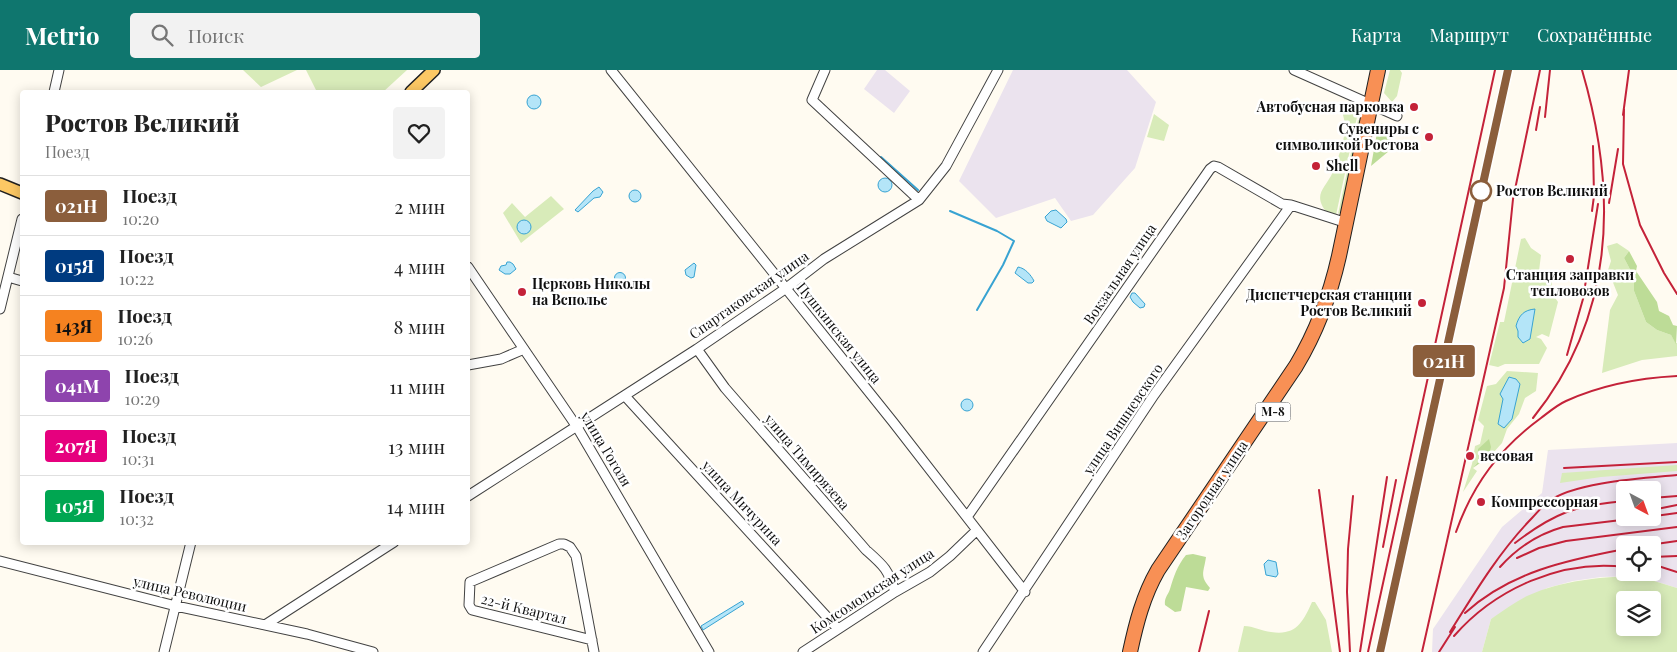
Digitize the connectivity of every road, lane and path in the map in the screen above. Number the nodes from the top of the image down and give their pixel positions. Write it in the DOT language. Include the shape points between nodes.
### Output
graph roads {
  1 [pos="59,70"];
  2 [pos="434,70"];
  3 [pos="611,70"];
  4 [pos="825,70"];
  5 [pos="998,70"];
  6 [pos="1294,70"];
  7 [pos="1378,70"];
  8 [pos="1385,70"];
  9 [pos="54,90"];
  10 [pos="413,90"];
  11 [pos="1373,105"];
  12 [pos="1397,116"];
  13 [pos="0,184"];
  14 [pos="20,192"];
  15 [pos="919,200"];
  16 [pos="1291,205"];
  17 [pos="1347,223"];
  18 [pos="20,228"];
  19 [pos="470,270"];
  20 [pos="8,277"];
  21 [pos="20,280"];
  22 [pos="785,289"];
  23 [pos="0,309"];
  24 [pos="524,349"];
  25 [pos="697,349"];
  26 [pos="470,365"];
  27 [pos="625,396"];
  28 [pos="578,427"];
  29 [pos="470,495"];
  30 [pos="967,517"];
  31 [pos="977,530"];
  32 [pos="190,545"];
  33 [pos="389,545"];
  34 [pos="0,561"];
  35 [pos="895,592"];
  36 [pos="1025,592"];
  37 [pos="176,606"];
  38 [pos="265,625"];
  39 [pos="838,629"];
  40 [pos="592,640"];
  41 [pos="164,652"];
  42 [pos="373,652"];
  43 [pos="594,652"];
  44 [pos="709,652"];
  45 [pos="803,652"];
  46 [pos="983,652"];
  47 [pos="1130,652"];
  48 [pos="1138,652"];
  1 -- 9 [label="street"];
  2 -- 10 [label="main road"];
  3 -- 22 [label="street, Пушкинская улица"];
  4 -- 15 [label="street" via="812,100"];
  5 -- 15 [label="street, Спартаковская улица" via="946,166"];
  6 -- 11 [label="street"];
  7 -- 11 [label="highway, М-8"];
  8 -- 11 [label="highway, М-8"];
  11 -- 12 [label="street"];
  11 -- 17 [label="highway, Загородная улица / М-8"];
  11 -- 48 [label="highway, Загородная улица / М-8" via="1346,260 1323,330 1291,385 1166,570 1149,608"];
  13 -- 14 [label="main road"];
  15 -- 22 [label="street, Спартаковская улица" via="824,259"];
  16 -- 17 [label="street, Вокзальная улица"];
  16 -- 30 [label="street, Вокзальная улица" via="1282,204 1218,167 1210,169"];
  16 -- 36 [label="street, улица Вишневского" via="1154,396"];
  17 -- 47 [label="highway, Загородная улица / М-8" via="1332,286 1311,340 1154,576"];
  18 -- 20 [label="street"];
  19 -- 24 [label="street, улица Гоголя"];
  20 -- 21 [label="street"];
  20 -- 23 [label="street"];
  22 -- 25 [label="street, Спартаковская улица"];
  22 -- 30 [label="street, Пушкинская улица"];
  24 -- 26 [label="street" via="501,359"];
  24 -- 28 [label="street, улица Гоголя"];
  25 -- 27 [label="street, Спартаковская улица"];
  25 -- 35 [label="street, улица Тимирязева" via="725,388 883,566 890,575"];
  27 -- 28 [label="street, Спартаковская улица"];
  27 -- 39 [label="street, улица Мичурина"];
  28 -- 29 [label="street, Спартаковская улица"];
  28 -- 44 [label="street, улица Гоголя"];
  30 -- 31 [label="street, Пушкинская улица"];
  31 -- 35 [label="street, Комсомольская улица" via="930,572"];
  31 -- 36 [label="street, Пушкинская улица"];
  32 -- 37 [label="street"];
  33 -- 38 [label="street"];
  34 -- 37 [label="street, улица Революции"];
  35 -- 39 [label="street, Комсомольская улица"];
  36 -- 46 [label="street, улица Вишневского"];
  37 -- 38 [label="street, улица Революции"];
  37 -- 41 [label="street"];
  38 -- 42 [label="street, улица Революции"];
  39 -- 45 [label="street, Комсомольская улица"];
  40 -- 40 [label="street, 22-й Квартал" via="472,610 469,605 470,582 564,544 576,556"];
  40 -- 43 [label="street, 22-й Квартал"];
}
